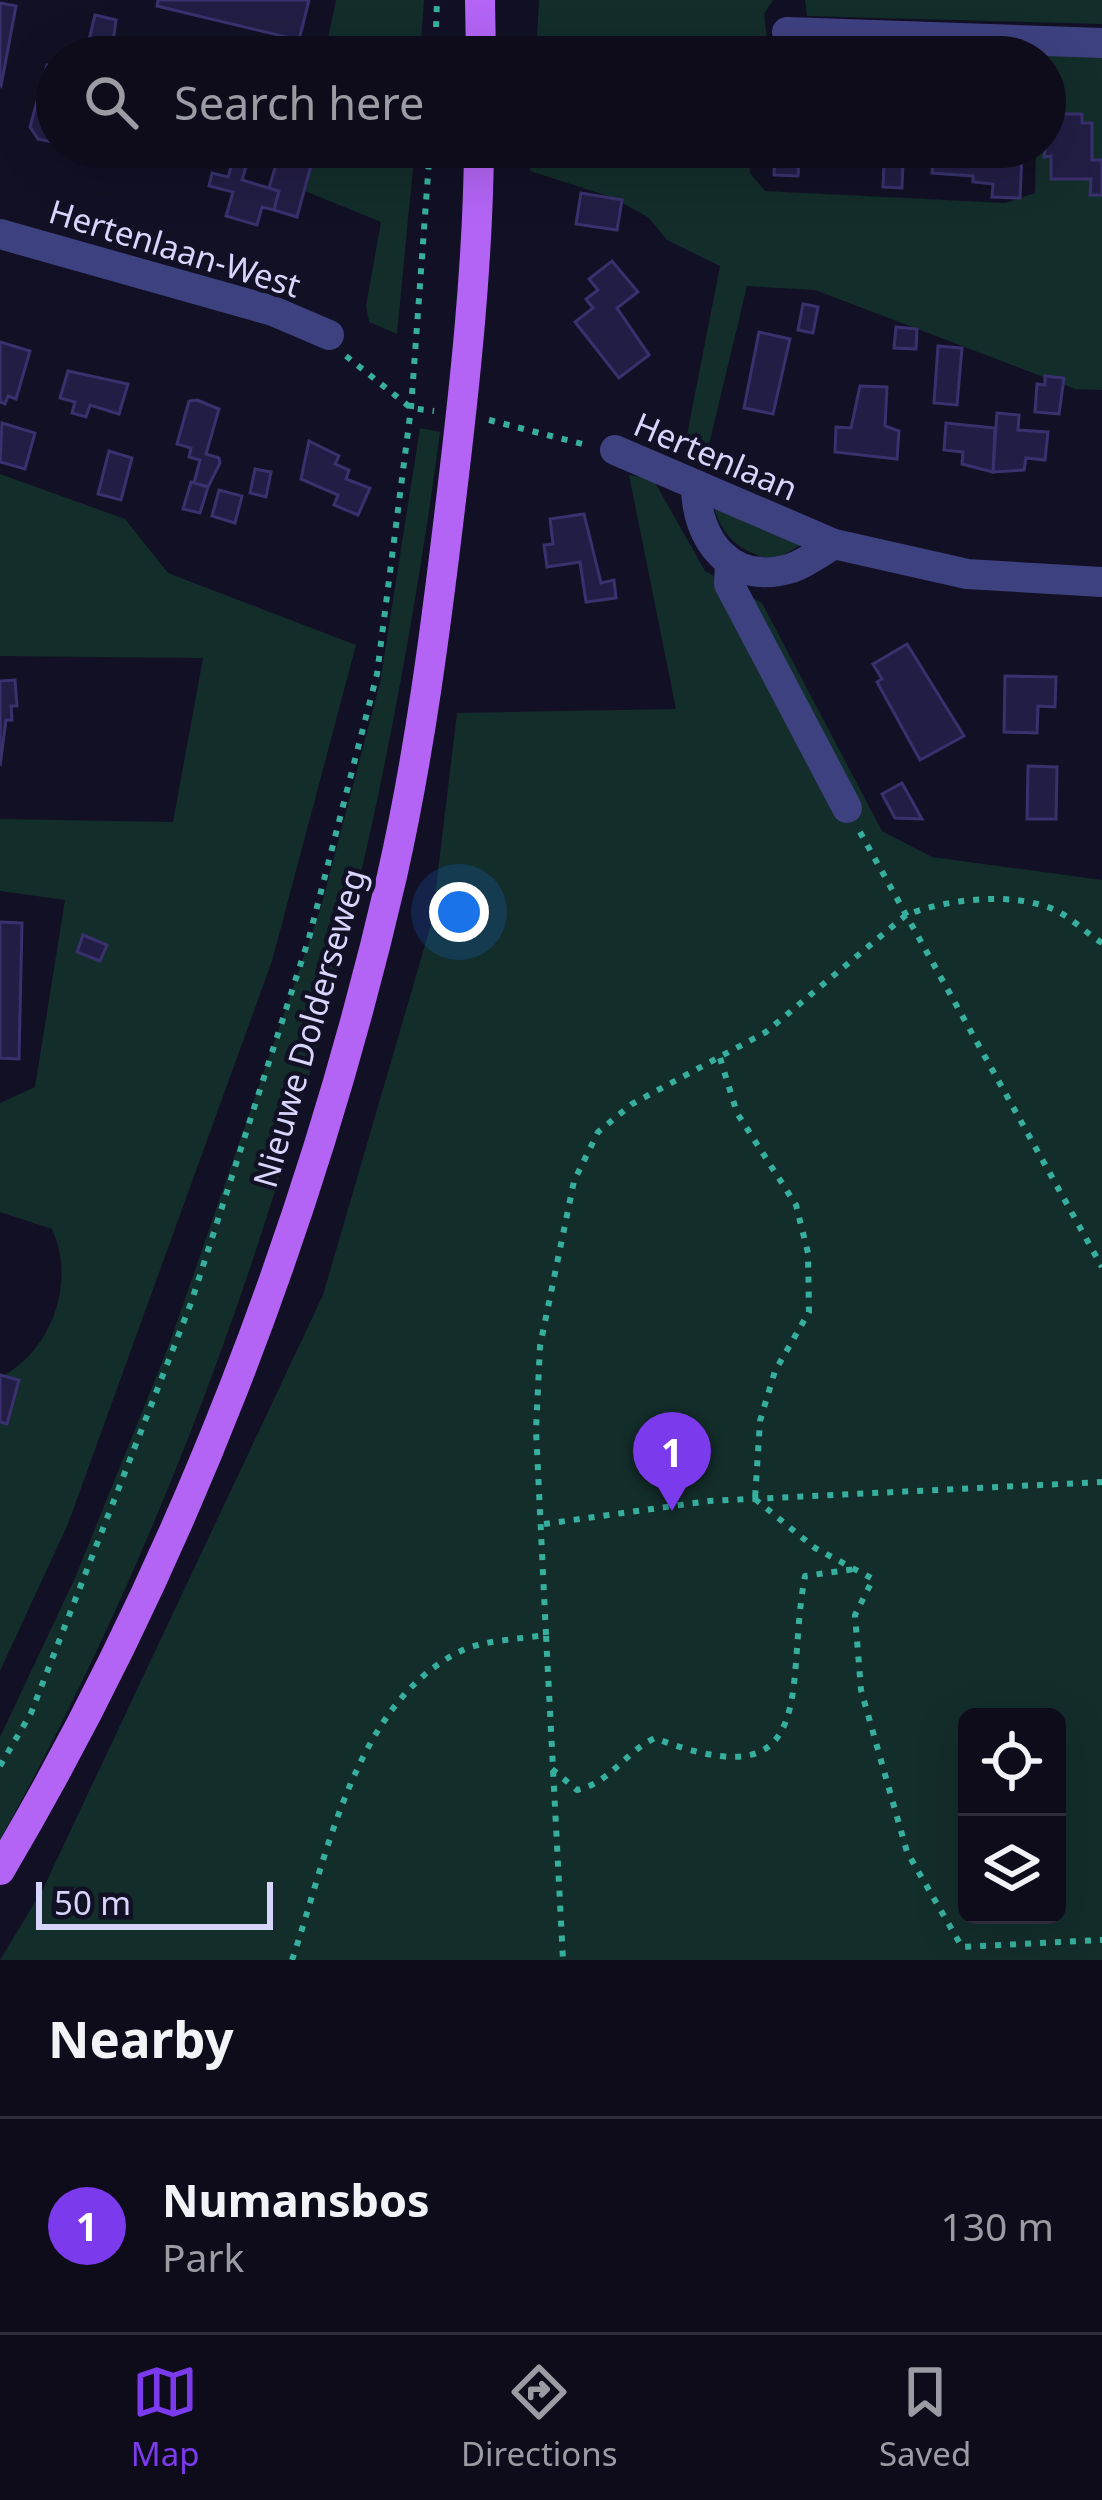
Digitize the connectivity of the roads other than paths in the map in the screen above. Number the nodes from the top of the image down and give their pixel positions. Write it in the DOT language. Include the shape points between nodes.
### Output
graph roads {
  1 [pos="480,0"];
  2 [pos="787,32"];
  3 [pos="481,36"];
  4 [pos="902,36"];
  5 [pos="1066,42"];
  6 [pos="1102,43"];
  7 [pos="478,168"];
  8 [pos="0,234"];
  9 [pos="329,335"];
  10 [pos="615,450"];
  11 [pos="696,486"];
  12 [pos="834,544"];
  13 [pos="730,564"];
  14 [pos="1102,582"];
  15 [pos="847,808"];
  16 [pos="0,1870"];
  1 -- 3 [label="main road"];
  2 -- 4 [label="street"];
  5 -- 6 [label="street"];
  7 -- 16 [label="main road, Nieuwe Dolderseweg" via="461,416 416,754 339,1071 215,1430 96,1693"];
  8 -- 9 [label="street, Hertenlaan-West" via="273,311"];
  10 -- 11 [label="street, Hertenlaan"];
  11 -- 12 [label="street, Hertenlaan"];
  11 -- 13 [label="street" via="696,518"];
  12 -- 13 [label="street" via="792,568"];
  12 -- 14 [label="street, Hertenlaan" via="967,574"];
  13 -- 15 [label="street" via="729,584"];
}
